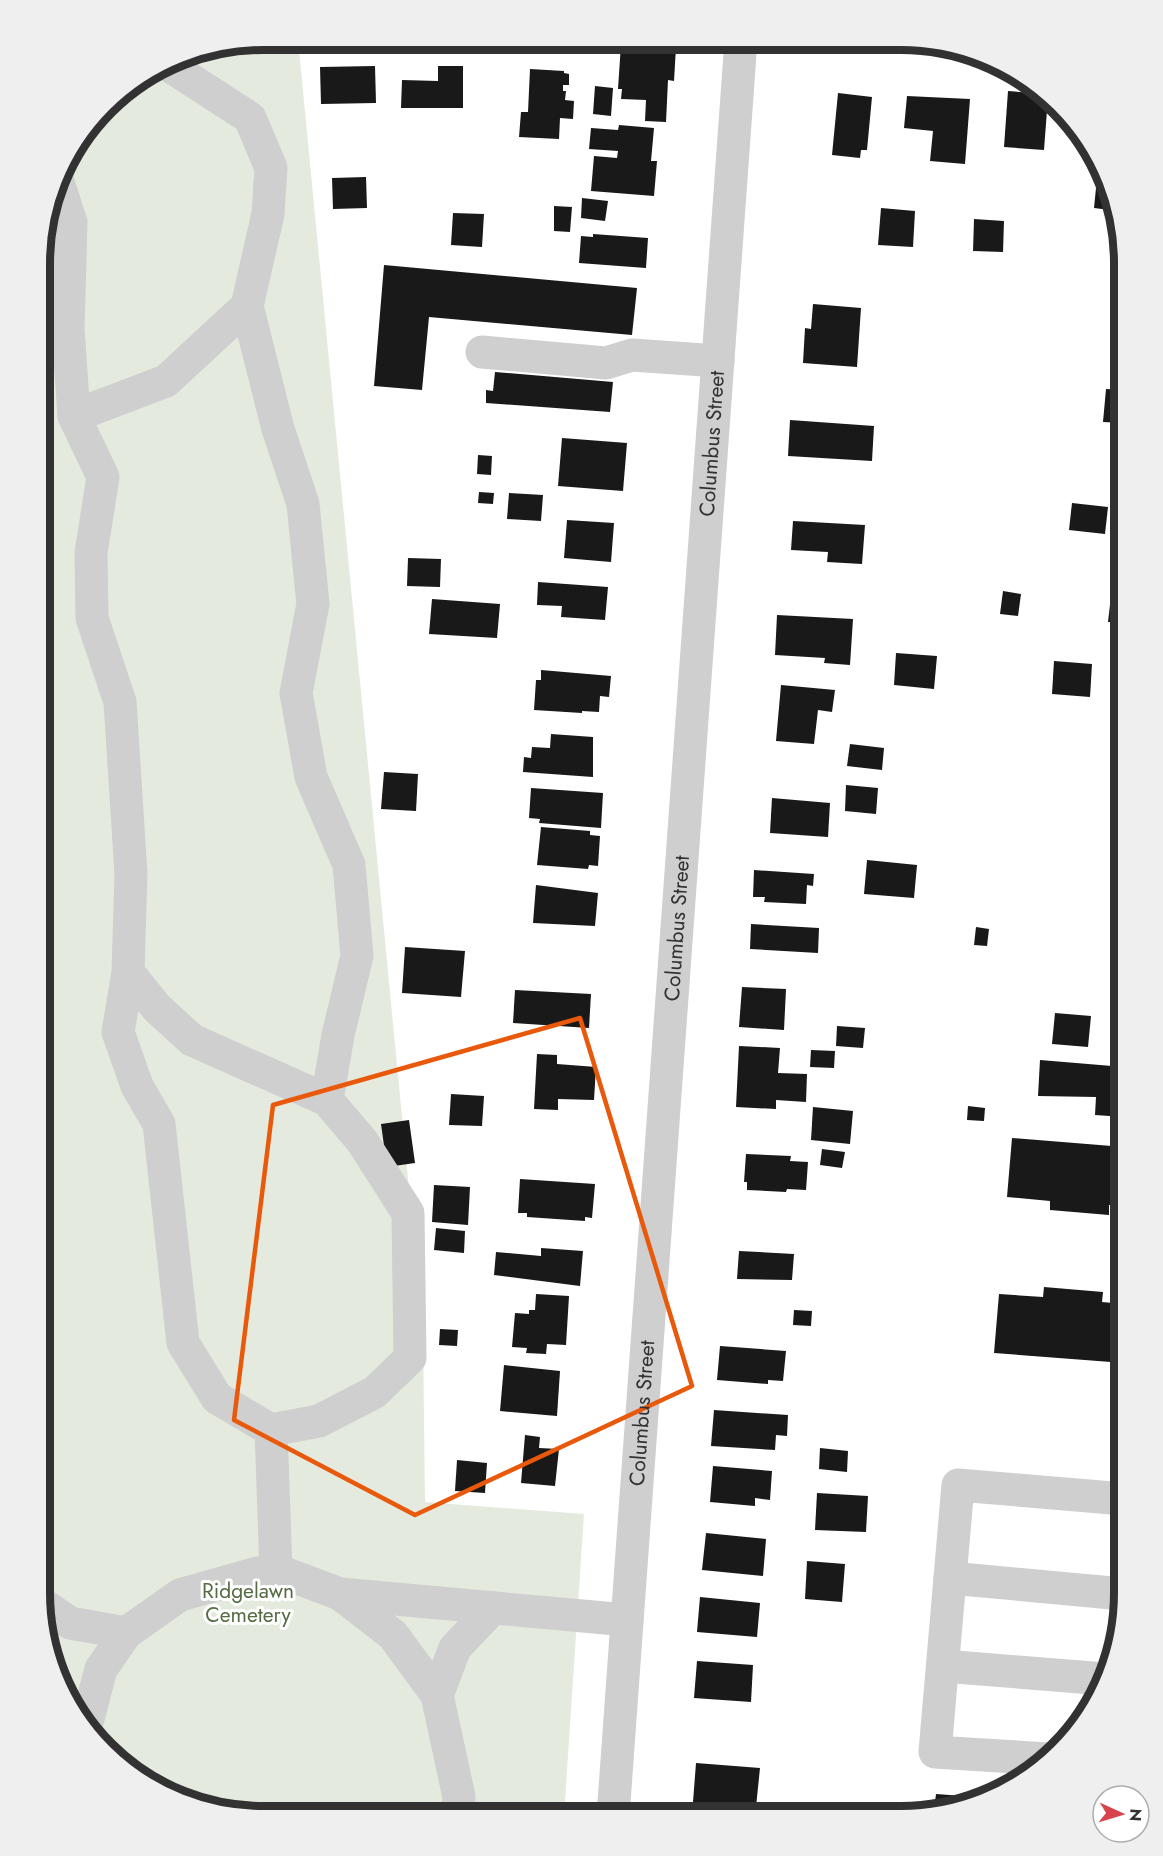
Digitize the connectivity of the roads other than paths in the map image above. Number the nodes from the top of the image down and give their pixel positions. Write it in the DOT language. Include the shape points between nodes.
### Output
graph roads {
  1 [pos="740,50"];
  2 [pos="168,71"];
  3 [pos="61,193"];
  4 [pos="247,306"];
  5 [pos="482,352"];
  6 [pos="718,362"];
  7 [pos="74,416"];
  8 [pos="128,972"];
  9 [pos="327,1101"];
  10 [pos="271,1430"];
  11 [pos="1114,1498"];
  12 [pos="276,1570"];
  13 [pos="950,1578"];
  14 [pos="1114,1593"];
  15 [pos="340,1594"];
  16 [pos="493,1608"];
  17 [pos="50,1609"];
  18 [pos="627,1620"];
  19 [pos="126,1633"];
  20 [pos="943,1666"];
  21 [pos="1096,1678"];
  22 [pos="436,1695"];
  23 [pos="88,1717"];
  24 [pos="1036,1758"];
  25 [pos="458,1807"];
  26 [pos="614,1807"];
  1 -- 6 [label="street, Columbus Street"];
  2 -- 4 [label="street" via="249,118 271,168 268,214"];
  3 -- 7 [label="street" via="71,222 69,329"];
  4 -- 7 [label="street" via="166,381"];
  4 -- 9 [label="street" via="278,429 303,504 313,604 296,693 310,777 349,865 357,956"];
  5 -- 6 [label="street" via="606,363 632,355"];
  6 -- 18 [label="street, Columbus Street"];
  7 -- 8 [label="street" via="103,477 91,553 92,618 120,702 131,874"];
  8 -- 9 [label="street" via="157,1008 192,1040"];
  8 -- 10 [label="street" via="118,1032 137,1086 159,1124 183,1343 217,1398"];
  9 -- 10 [label="street" via="362,1141 408,1214 410,1358 375,1392 319,1421"];
  10 -- 12 [label="street"];
  11 -- 13 [label="street" via="958,1485"];
  12 -- 15 [label="street"];
  12 -- 19 [label="street" via="180,1595"];
  13 -- 14 [label="street"];
  13 -- 20 [label="street"];
  15 -- 16 [label="street"];
  15 -- 22 [label="street" via="393,1635"];
  16 -- 18 [label="street"];
  16 -- 22 [label="street" via="455,1648"];
  17 -- 19 [label="street" via="70,1623"];
  18 -- 26 [label="street, Columbus Street"];
  19 -- 23 [label="street" via="101,1669"];
  20 -- 21 [label="street"];
  20 -- 24 [label="street" via="935,1752"];
  22 -- 25 [label="street"];
}
